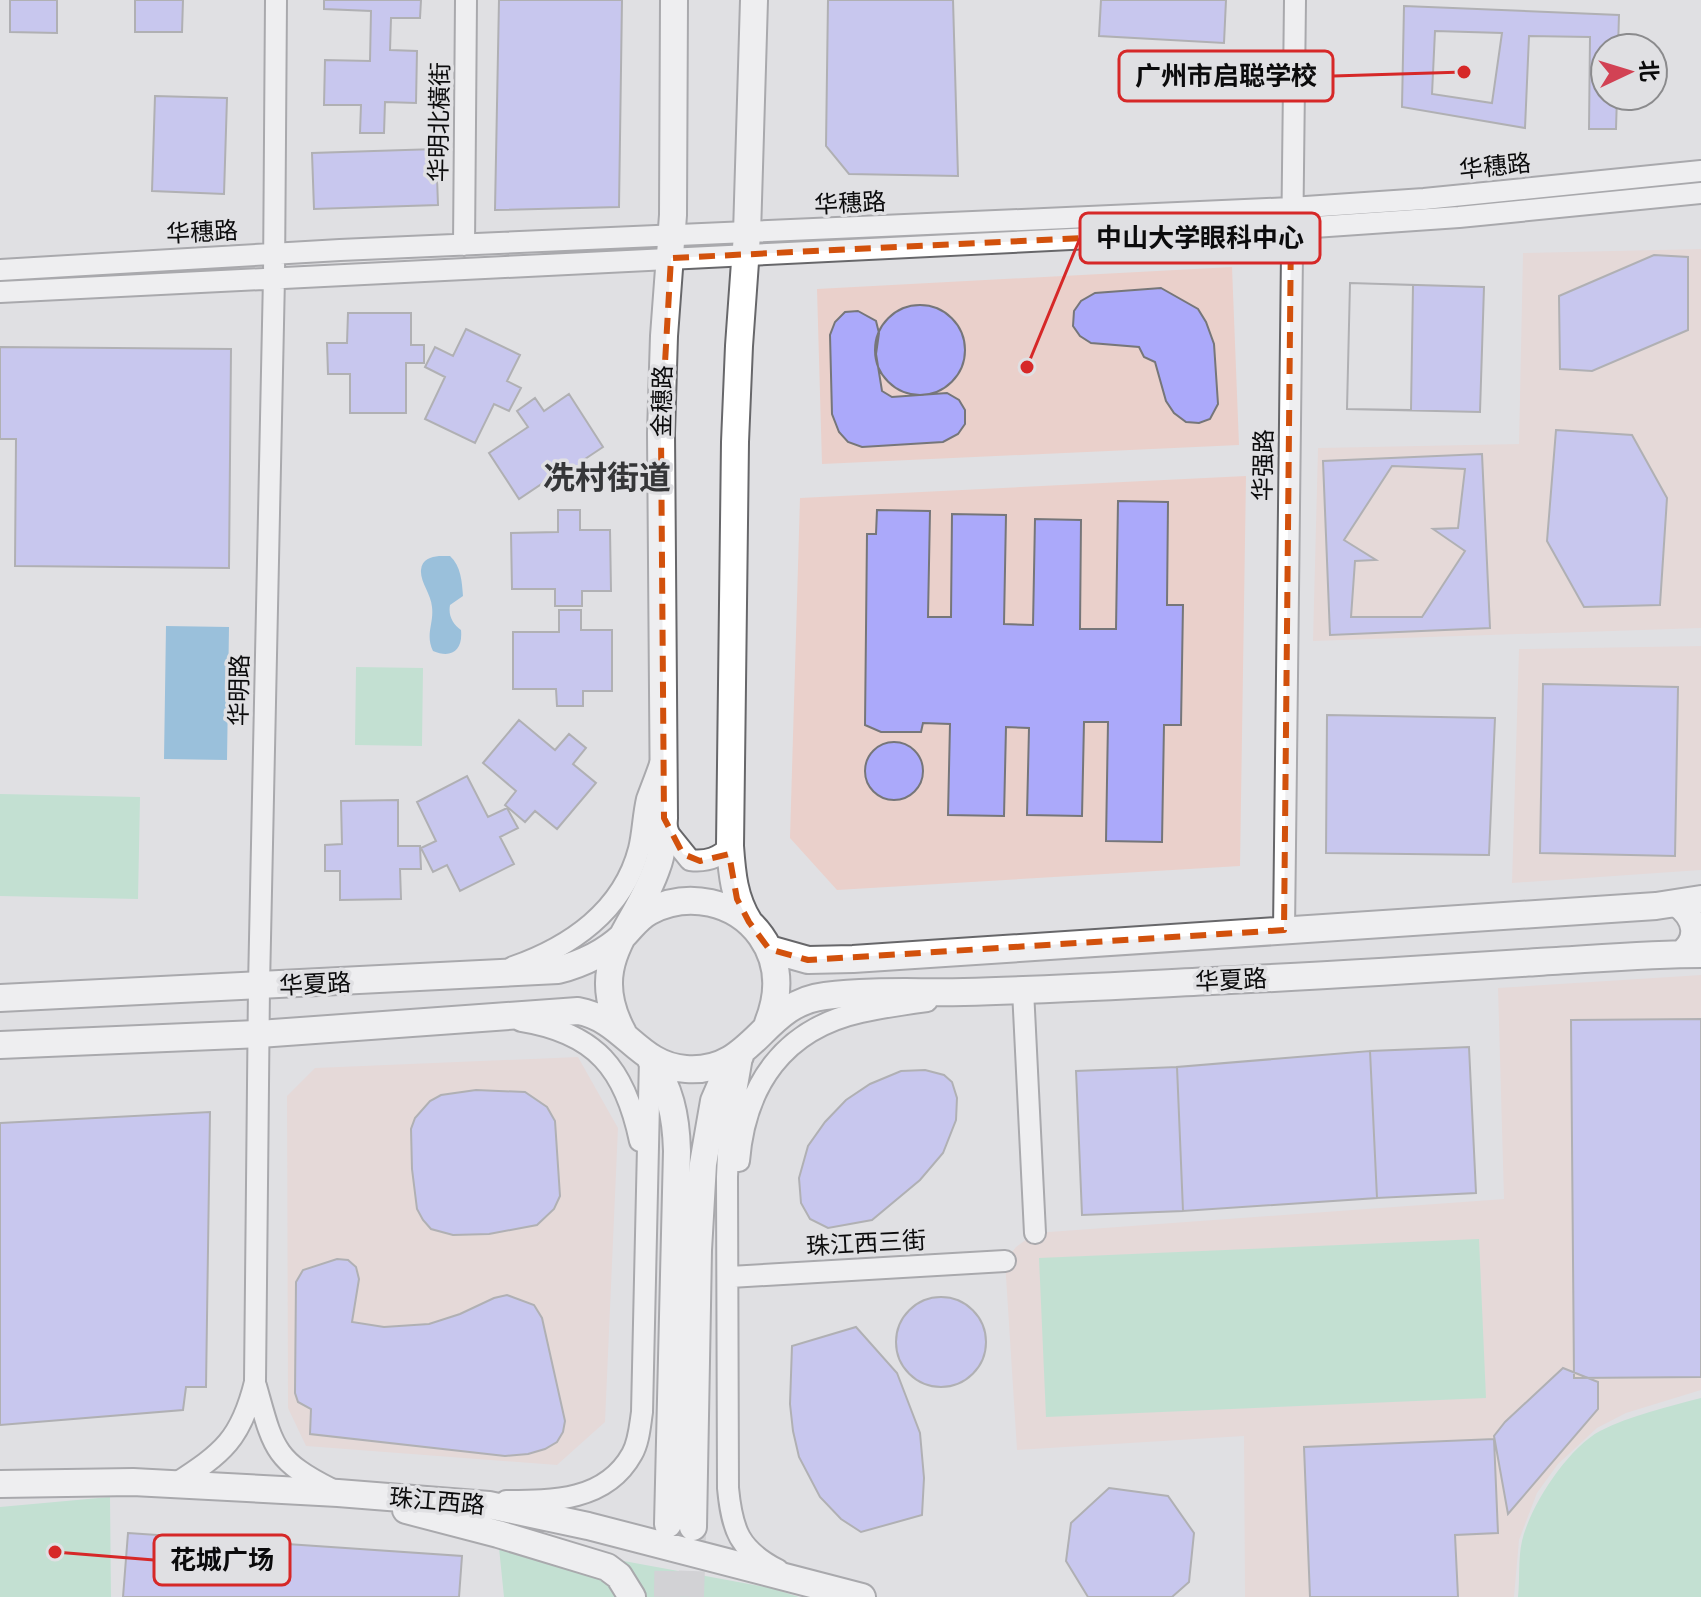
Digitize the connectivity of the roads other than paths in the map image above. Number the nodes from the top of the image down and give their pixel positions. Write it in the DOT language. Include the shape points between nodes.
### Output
graph roads {
  1 [pos="276,0"];
  2 [pos="466,0"];
  3 [pos="674,0"];
  4 [pos="754,0"];
  5 [pos="1295,0"];
  6 [pos="1701,171"];
  7 [pos="1701,193"];
  8 [pos="1291,218"];
  9 [pos="464,245"];
  10 [pos="747,245"];
  11 [pos="672,247"];
  12 [pos="274,254"];
  13 [pos="0,270"];
  14 [pos="274,277"];
  15 [pos="0,292"];
  16 [pos="664,753"];
  17 [pos="664,818"];
  18 [pos="730,846"];
  19 [pos="1689,902"];
  20 [pos="749,922"];
  21 [pos="1284,930"];
  22 [pos="622,937"];
  23 [pos="769,949"];
  24 [pos="1691,954"];
  25 [pos="861,958"];
  26 [pos="488,975"];
  27 [pos="259,986"];
  28 [pos="1023,990"];
  29 [pos="992,991"];
  30 [pos="862,993"];
  31 [pos="0,998"];
  32 [pos="494,1017"];
  33 [pos="768,1023"];
  34 [pos="623,1033"];
  35 [pos="259,1034"];
  36 [pos="0,1045"];
  37 [pos="743,1053"];
  38 [pos="650,1058"];
  39 [pos="647,1190"];
  40 [pos="1035,1233"];
  41 [pos="1005,1261"];
  42 [pos="730,1277"];
  43 [pos="728,1304"];
  44 [pos="255,1382"];
  45 [pos="0,1484"];
  46 [pos="175,1484"];
  47 [pos="338,1493"];
  48 [pos="428,1500"];
  49 [pos="796,1578"];
  50 [pos="632,1597"];
  51 [pos="862,1597"];
  1 -- 12 [label="street, 华明路"];
  2 -- 9 [label="street, 华明北橫街"];
  3 -- 11 [label="main road, 金穗路"];
  4 -- 10 [label="main road"];
  5 -- 8 [label="street, 华强路"];
  6 -- 8 [label="street, 华穗路"];
  7 -- 8 [label="street, 华穗路" via="1459,217"];
  8 -- 10 [label="street, 华穗路"];
  8 -- 21 [label="street, 华强路"];
  9 -- 11 [label="street, 华穗路"];
  9 -- 12 [label="street, 华穗路"];
  10 -- 11 [label="street, 华穗路"];
  10 -- 18 [label="main road" via="736,413"];
  11 -- 14 [label="street, 华穗路"];
  11 -- 16 [label="main road, 金穗路" via="661,433"];
  12 -- 13 [label="street, 华穗路"];
  12 -- 14 [label="street, 华明路"];
  14 -- 15 [label="street, 华穗路"];
  14 -- 27 [label="street, 华明路"];
  16 -- 17 [label="main road, 金穗路"];
  16 -- 26 [label="street" via="647,799 635,860 608,907 572,941"];
  17 -- 18 [label="street" via="669,834 690,860 716,858"];
  17 -- 22 [label="main road, 金穗路" via="658,865"];
  18 -- 20 [label="main road" via="733,885"];
  19 -- 21 [label="main road, 华夏路"];
  19 -- 24 [label="main road" via="1695,933"];
  20 -- 22 [label="main road, 华夏路" via="707,902 679,902 651,910"];
  20 -- 23 [label="main road, 华夏路"];
  21 -- 25 [label="main road, 华夏路"];
  22 -- 26 [label="main road, 华夏路" via="580,964"];
  22 -- 34 [label="main road, 华夏路" via="608,979 611,1007"];
  23 -- 25 [label="main road, 华夏路" via="808,960"];
  23 -- 33 [label="main road, 华夏路" via="777,989"];
  24 -- 28 [label="main road, 华夏路"];
  25 -- 30 [label="main road"];
  26 -- 27 [label="main road, 华夏路"];
  27 -- 31 [label="main road, 华夏路"];
  27 -- 35 [label="street, 华明路"];
  28 -- 29 [label="main road, 华夏路"];
  28 -- 40 [label="street"];
  29 -- 30 [label="main road, 华夏路"];
  29 -- 42 [label="street" via="859,1012 815,1030 776,1059 757,1087 744,1125"];
  30 -- 33 [label="main road, 华夏路" via="809,998"];
  32 -- 34 [label="main road, 华夏路" via="578,1011 593,1013"];
  32 -- 35 [label="main road, 华夏路"];
  32 -- 39 [label="street" via="574,1036 611,1066 635,1118"];
  33 -- 37 [label="main road, 华夏路"];
  34 -- 38 [label="main road, 华夏路"];
  35 -- 36 [label="main road, 华夏路"];
  35 -- 44 [label="street, 华明路"];
  37 -- 38 [label="main road, 华夏路" via="704,1069"];
  37 -- 38 [label="main road" via="727,1071 714,1101 703,1164 681,1526 676,1121 668,1088"];
  37 -- 43 [label="street" via="728,1144"];
  38 -- 39 [label="street"];
  39 -- 48 [label="street" via="642,1412 634,1452 621,1470 592,1490 563,1500"];
  41 -- 42 [label="street, 珠江西三街"];
  42 -- 43 [label="street"];
  43 -- 49 [label="street" via="731,1515 736,1535 750,1551"];
  44 -- 46 [label="street" via="248,1410 229,1443"];
  44 -- 47 [label="street" via="273,1442 285,1460"];
  45 -- 46 [label="main road, 珠江西路"];
  46 -- 47 [label="main road, 珠江西路"];
  47 -- 48 [label="main road, 珠江西路"];
  47 -- 50 [label="main road" via="589,1560 619,1576"];
  48 -- 49 [label="main road, 珠江西路" via="527,1512"];
  49 -- 51 [label="main road, 珠江西路"];
}
